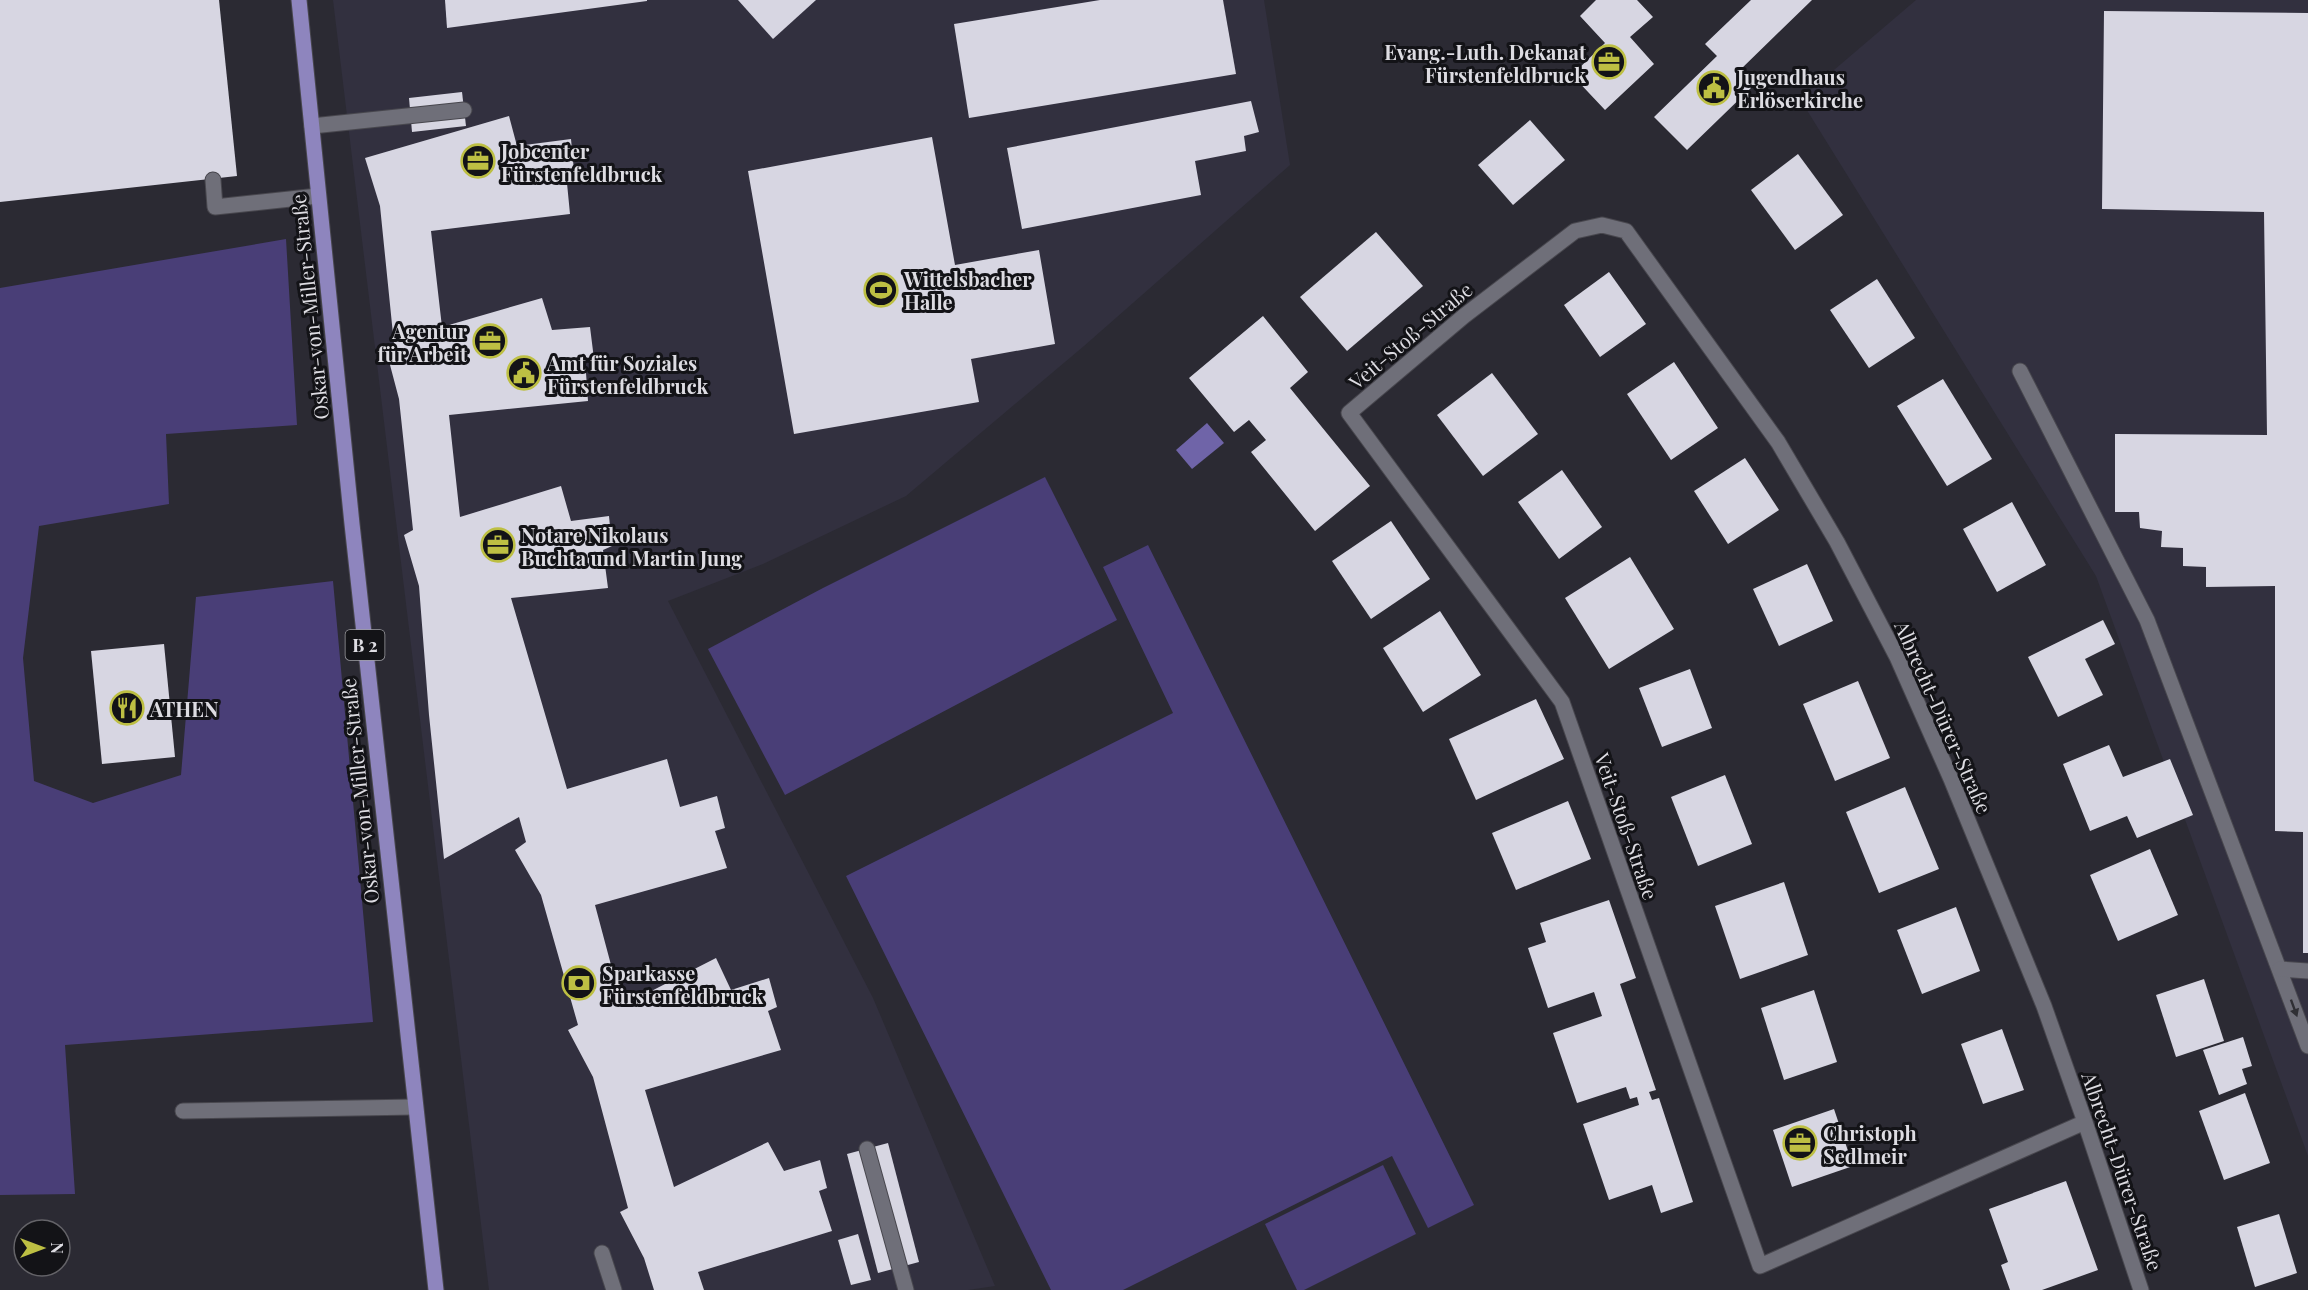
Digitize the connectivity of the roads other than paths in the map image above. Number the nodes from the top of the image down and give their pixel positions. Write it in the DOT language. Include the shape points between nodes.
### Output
graph roads {
  1 [pos="299,0"];
  2 [pos="464,110"];
  3 [pos="312,126"];
  4 [pos="213,180"];
  5 [pos="318,196"];
  6 [pos="1602,225"];
  7 [pos="2020,371"];
  8 [pos="2280,969"];
  9 [pos="2308,971"];
  10 [pos="2308,1046"];
  11 [pos="415,1107"];
  12 [pos="183,1111"];
  13 [pos="2085,1122"];
  14 [pos="867,1149"];
  15 [pos="602,1253"];
  16 [pos="436,1290"];
  17 [pos="614,1290"];
  18 [pos="906,1290"];
  19 [pos="2141,1290"];
  1 -- 3 [label="main road, Oskar-von-Miller-Straße / B 2"];
  2 -- 3 [label="street"];
  3 -- 5 [label="main road, Oskar-von-Miller-Straße / B 2"];
  4 -- 5 [label="street" via="215,207"];
  5 -- 11 [label="main road, Oskar-von-Miller-Straße / B 2"];
  6 -- 13 [label="street, Albrecht-Dürer-Straße" via="1626,231 1778,442 1837,542 1898,657 1952,779 2044,1006"];
  6 -- 13 [label="street, Veit-Stoß-Straße" via="1575,231 1464,316 1349,413 1562,702 1760,1266"];
  7 -- 8 [label="street" via="2147,620"];
  8 -- 9 [label="street"];
  8 -- 10 [label="street, one-way"];
  11 -- 12 [label="street"];
  11 -- 16 [label="main road, Oskar-von-Miller-Straße / B 2"];
  13 -- 19 [label="street, Albrecht-Dürer-Straße"];
  14 -- 18 [label="street"];
  15 -- 17 [label="street"];
}
